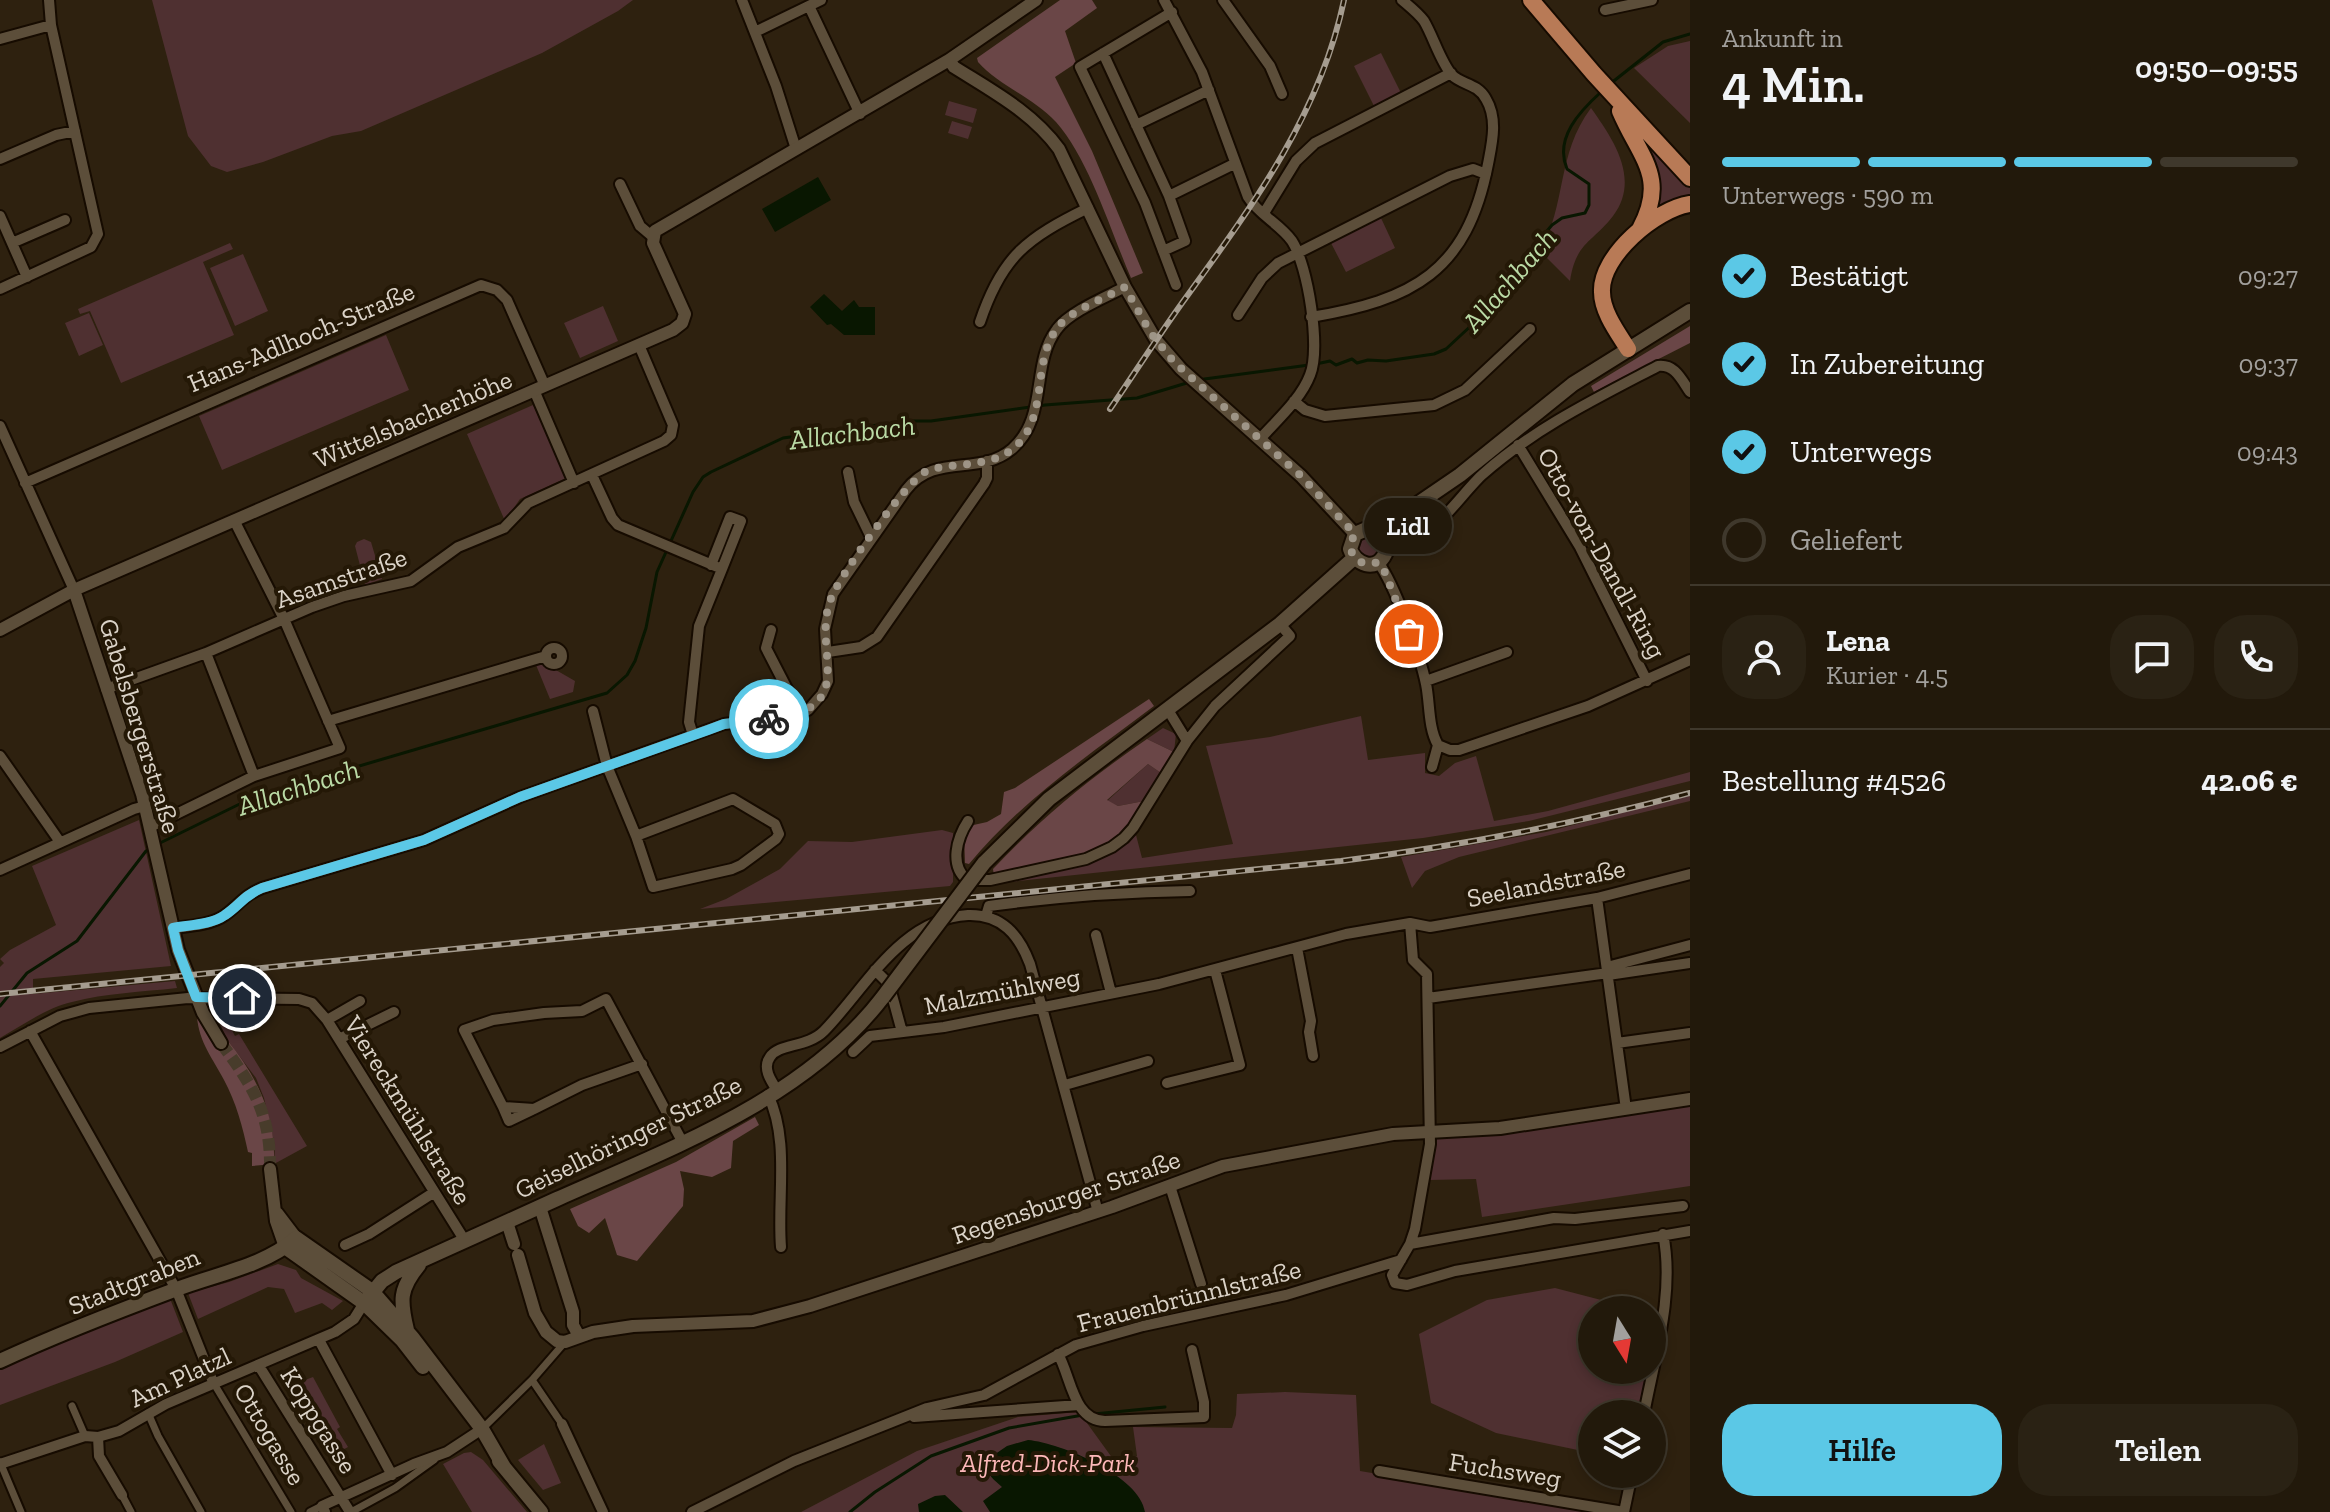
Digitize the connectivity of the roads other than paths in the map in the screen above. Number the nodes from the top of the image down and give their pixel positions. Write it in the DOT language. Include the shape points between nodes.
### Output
graph roads {
  1 [pos="49,0"];
  2 [pos="742,0"];
  3 [pos="821,0"];
  4 [pos="1036,0"];
  5 [pos="1164,0"];
  6 [pos="1224,0"];
  7 [pos="1402,0"];
  8 [pos="1531,0"];
  9 [pos="1652,0"];
  10 [pos="809,6"];
  11 [pos="1605,10"];
  12 [pos="1172,12"];
  13 [pos="51,25"];
  14 [pos="755,32"];
  15 [pos="0,39"];
  16 [pos="1103,53"];
  17 [pos="949,60"];
  18 [pos="1451,73"];
  19 [pos="1209,90"];
  20 [pos="1282,94"];
  21 [pos="1613,95"];
  22 [pos="860,114"];
  23 [pos="1136,125"];
  24 [pos="75,131"];
  25 [pos="1657,143"];
  26 [pos="796,149"];
  27 [pos="1690,155"];
  28 [pos="0,159"];
  29 [pos="1234,164"];
  30 [pos="1486,174"];
  31 [pos="1690,178"];
  32 [pos="620,184"];
  33 [pos="1169,196"];
  34 [pos="1690,204"];
  35 [pos="1088,208"];
  36 [pos="1264,213"];
  37 [pos="0,216"];
  38 [pos="65,220"];
  39 [pos="1639,231"];
  40 [pos="653,237"];
  41 [pos="12,243"];
  42 [pos="1163,251"];
  43 [pos="1298,252"];
  44 [pos="27,277"];
  45 [pos="1176,285"];
  46 [pos="1125,287"];
  47 [pos="0,289"];
  48 [pos="1690,311"];
  49 [pos="1238,315"];
  50 [pos="1311,317"];
  51 [pos="980,322"];
  52 [pos="1530,329"];
  53 [pos="639,345"];
  54 [pos="1628,349"];
  55 [pos="539,388"];
  56 [pos="1690,392"];
  57 [pos="1294,401"];
  58 [pos="0,426"];
  59 [pos="1260,439"];
  60 [pos="1518,445"];
  61 [pos="987,461"];
  62 [pos="848,472"];
  63 [pos="592,475"];
  64 [pos="1460,475"];
  65 [pos="25,483"];
  66 [pos="574,483"];
  67 [pos="234,520"];
  68 [pos="1408,524"];
  69 [pos="1378,531"];
  70 [pos="1355,534"];
  71 [pos="871,537"];
  72 [pos="728,539"];
  73 [pos="1386,546"];
  74 [pos="1354,558"];
  75 [pos="1378,562"];
  76 [pos="716,567"];
  77 [pos="74,590"];
  78 [pos="284,619"];
  79 [pos="1280,624"];
  80 [pos="0,630"];
  81 [pos="771,630"];
  82 [pos="828,652"];
  83 [pos="1507,652"];
  84 [pos="206,653"];
  85 [pos="546,656"];
  86 [pos="1690,660"];
  87 [pos="1426,681"];
  88 [pos="1647,681"];
  89 [pos="106,689"];
  90 [pos="1168,710"];
  91 [pos="593,711"];
  92 [pos="800,714"];
  93 [pos="328,721"];
  94 [pos="693,735"];
  95 [pos="1187,741"];
  96 [pos="1438,745"];
  97 [pos="0,756"];
  98 [pos="607,766"];
  99 [pos="1432,767"];
  100 [pos="254,776"];
  101 [pos="145,806"];
  102 [pos="968,821"];
  103 [pos="151,830"];
  104 [pos="636,836"];
  105 [pos="60,842"];
  106 [pos="0,870"];
  107 [pos="1690,874"];
  108 [pos="1190,891"];
  109 [pos="1597,898"];
  110 [pos="986,916"];
  111 [pos="1410,923"];
  112 [pos="173,928"];
  113 [pos="1096,935"];
  114 [pos="1690,945"];
  115 [pos="1297,948"];
  116 [pos="1690,963"];
  117 [pos="875,970"];
  118 [pos="1215,970"];
  119 [pos="1607,972"];
  120 [pos="1111,993"];
  121 [pos="196,997"];
  122 [pos="1428,998"];
  123 [pos="360,1001"];
  124 [pos="1042,1007"];
  125 [pos="394,1012"];
  126 [pos="327,1020"];
  127 [pos="30,1031"];
  128 [pos="902,1032"];
  129 [pos="1690,1033"];
  130 [pos="339,1039"];
  131 [pos="221,1043"];
  132 [pos="1617,1043"];
  133 [pos="0,1047"];
  134 [pos="853,1052"];
  135 [pos="1313,1056"];
  136 [pos="1148,1061"];
  137 [pos="642,1064"];
  138 [pos="1167,1083"];
  139 [pos="1065,1085"];
  140 [pos="772,1093"];
  141 [pos="1690,1099"];
  142 [pos="1626,1109"];
  143 [pos="1430,1130"];
  144 [pos="683,1143"];
  145 [pos="270,1169"];
  146 [pos="1170,1186"];
  147 [pos="433,1193"];
  148 [pos="1683,1206"];
  149 [pos="540,1207"];
  150 [pos="1098,1212"];
  151 [pos="507,1222"];
  152 [pos="1690,1231"];
  153 [pos="1663,1234"];
  154 [pos="465,1241"];
  155 [pos="291,1243"];
  156 [pos="1410,1244"];
  157 [pos="345,1245"];
  158 [pos="781,1247"];
  159 [pos="422,1260"];
  160 [pos="1401,1260"];
  161 [pos="1201,1284"];
  162 [pos="176,1289"];
  163 [pos="368,1297"];
  164 [pos="407,1331"];
  165 [pos="579,1336"];
  166 [pos="319,1340"];
  167 [pos="565,1342"];
  168 [pos="1192,1350"];
  169 [pos="1058,1354"];
  170 [pos="0,1361"];
  171 [pos="259,1366"];
  172 [pos="532,1380"];
  173 [pos="213,1382"];
  174 [pos="1647,1400"];
  175 [pos="72,1406"];
  176 [pos="1084,1412"];
  177 [pos="148,1413"];
  178 [pos="904,1418"];
  179 [pos="562,1424"];
  180 [pos="478,1431"];
  181 [pos="85,1436"];
  182 [pos="98,1437"];
  183 [pos="438,1456"];
  184 [pos="0,1463"];
  185 [pos="1379,1471"];
  186 [pos="392,1475"];
  187 [pos="1629,1488"];
  188 [pos="122,1495"];
  189 [pos="342,1497"];
  190 [pos="324,1509"];
  191 [pos="21,1512"];
  192 [pos="131,1512"];
  193 [pos="201,1512"];
  194 [pos="291,1512"];
  195 [pos="310,1512"];
  196 [pos="351,1512"];
  197 [pos="541,1512"];
  198 [pos="603,1512"];
  199 [pos="692,1512"];
  200 [pos="1624,1512"];
  1 -- 13 [label="street"];
  2 -- 14 [label="street"];
  3 -- 10 [label="street"];
  4 -- 17 [label="street"];
  5 -- 12 [label="street"];
  6 -- 20 [label="street" via="1270,66"];
  7 -- 18 [label="street" via="1422,18"];
  8 -- 21 [label="main road"];
  9 -- 11 [label="street"];
  10 -- 14 [label="street"];
  10 -- 22 [label="street"];
  12 -- 16 [label="street"];
  12 -- 19 [label="street"];
  13 -- 15 [label="street"];
  13 -- 24 [label="street"];
  14 -- 26 [label="street"];
  16 -- 23 [label="street"];
  16 -- 42 [label="street" via="1080,67 1081,72"];
  17 -- 22 [label="street"];
  17 -- 35 [label="street" via="1046,131"];
  18 -- 30 [label="street" via="1482,93 1490,108 1493,132"];
  18 -- 36 [label="street" via="1315,143 1296,161"];
  19 -- 23 [label="street"];
  19 -- 29 [label="street"];
  21 -- 25 [label="main road"];
  21 -- 39 [label="main road" via="1651,172 1652,203"];
  22 -- 26 [label="street"];
  23 -- 33 [label="street"];
  24 -- 28 [label="street"];
  24 -- 44 [label="street" via="99,228 96,242"];
  25 -- 27 [label="main road"];
  25 -- 31 [label="main road"];
  26 -- 40 [label="street" via="662,225"];
  29 -- 33 [label="street"];
  29 -- 36 [label="street" via="1253,205"];
  30 -- 43 [label="street" via="1473,169 1450,176"];
  30 -- 50 [label="street" via="1467,230 1432,275 1392,297"];
  32 -- 40 [label="street, Wittelsbacherhöhe" via="640,226"];
  33 -- 42 [label="street" via="1185,241"];
  34 -- 39 [label="main road" via="1669,210"];
  35 -- 46 [label="street"];
  35 -- 51 [label="street" via="1045,230 1014,256 993,286"];
  36 -- 43 [label="street"];
  37 -- 41 [label="street"];
  38 -- 41 [label="street"];
  39 -- 54 [label="main road" via="1613,260 1602,284 1606,309"];
  40 -- 53 [label="street, Wittelsbacherhöhe" via="685,314 673,330"];
  41 -- 44 [label="street"];
  42 -- 45 [label="street"];
  43 -- 49 [label="street" via="1269,270"];
  43 -- 50 [label="street"];
  44 -- 47 [label="street"];
  46 -- 59 [label="street" via="1150,332 1181,369"];
  46 -- 61 [label="street" via="1058,327 1046,354 1034,414 1021,440"];
  48 -- 54 [label="main road"];
  50 -- 57 [label="street" via="1311,373"];
  52 -- 57 [label="street" via="1465,390 1434,405 1325,416"];
  53 -- 55 [label="street, Wittelsbacherhöhe"];
  53 -- 63 [label="street, Asamstraße" via="673,430 664,441"];
  54 -- 64 [label="main road" via="1561,393"];
  55 -- 65 [label="street, Hans-Adlhoch-Straße" via="507,300 490,285 481,285"];
  55 -- 66 [label="street"];
  55 -- 67 [label="street, Wittelsbacherhöhe"];
  56 -- 60 [label="street, Otto-von-Dandl-Ring" via="1677,373 1667,365 1658,366"];
  57 -- 59 [label="street"];
  58 -- 65 [label="street, Gabelsbergerstraße"];
  59 -- 70 [label="street"];
  60 -- 68 [label="street, Otto-von-Dandl-Ring" via="1433,526"];
  60 -- 88 [label="street, Otto-von-Dandl-Ring" via="1580,547"];
  61 -- 71 [label="street" via="922,473"];
  61 -- 82 [label="street" via="984,484 877,637 861,647"];
  62 -- 71 [label="street" via="854,502"];
  63 -- 66 [label="street, Asamstraße"];
  63 -- 76 [label="street" via="618,525"];
  64 -- 68 [label="main road"];
  64 -- 69 [label="main road"];
  65 -- 77 [label="street, Gabelsbergerstraße"];
  66 -- 78 [label="street, Asamstraße" via="528,503 504,528 458,547 411,581 344,596"];
  67 -- 77 [label="street, Wittelsbacherhöhe"];
  67 -- 78 [label="street"];
  68 -- 73 [label="main road"];
  69 -- 70 [label="main road" via="1369,528"];
  69 -- 73 [label="main road"];
  70 -- 74 [label="main road" via="1350,549"];
  71 -- 82 [label="street" via="828,604"];
  72 -- 76 [label="street"];
  73 -- 75 [label="main road"];
  74 -- 75 [label="main road" via="1365,565"];
  74 -- 79 [label="main road, Geiselhöringer Straße"];
  75 -- 87 [label="street"];
  76 -- 94 [label="street" via="697,638 689,722"];
  77 -- 80 [label="street, Wittelsbacherhöhe"];
  77 -- 89 [label="street, Gabelsbergerstraße"];
  78 -- 84 [label="street, Asamstraße"];
  78 -- 93 [label="street"];
  79 -- 90 [label="main road, Geiselhöringer Straße"];
  79 -- 95 [label="street" via="1290,636 1215,706"];
  81 -- 92 [label="street" via="766,648"];
  82 -- 92 [label="street" via="825,688"];
  83 -- 87 [label="street"];
  84 -- 89 [label="street, Asamstraße"];
  84 -- 100 [label="street"];
  85 -- 93 [label="street"];
  86 -- 88 [label="street, Otto-von-Dandl-Ring"];
  87 -- 96 [label="street"];
  88 -- 96 [label="street, Otto-von-Dandl-Ring" via="1459,750"];
  89 -- 101 [label="street, Gabelsbergerstraße"];
  90 -- 95 [label="street"];
  90 -- 140 [label="main road, Geiselhöringer Straße, bridge" via="1049,799 984,863 883,997 839,1046"];
  91 -- 98 [label="street"];
  92 -- 94 [label="street" via="724,724"];
  93 -- 100 [label="street" via="340,748"];
  94 -- 98 [label="street"];
  95 -- 102 [label="street" via="1133,828 1112,847 1086,859 967,880 956,860 960,833"];
  96 -- 99 [label="street"];
  97 -- 105 [label="street"];
  98 -- 104 [label="street"];
  98 -- 112 [label="street" via="424,840 262,888 215,920"];
  100 -- 103 [label="street"];
  101 -- 103 [label="street, Gabelsbergerstraße"];
  101 -- 105 [label="street"];
  103 -- 112 [label="street, Gabelsbergerstraße"];
  104 -- 104 [label="street" via="653,887 741,865 779,834 775,824 733,799"];
  105 -- 106 [label="street"];
  107 -- 109 [label="street, Seelandstraße"];
  108 -- 110 [label="street" via="989,906"];
  109 -- 111 [label="street, Seelandstraße" via="1430,927"];
  109 -- 119 [label="street"];
  110 -- 117 [label="street" via="962,916 924,927"];
  110 -- 124 [label="street" via="1004,923 1020,941"];
  111 -- 115 [label="street, Malzmühlweg"];
  111 -- 122 [label="street" via="1413,960 1427,974"];
  112 -- 121 [label="street, Gabelsbergerstraße"];
  113 -- 120 [label="street, Malzmühlweg"];
  114 -- 119 [label="street"];
  115 -- 118 [label="street, Malzmühlweg"];
  115 -- 135 [label="street"];
  116 -- 119 [label="street"];
  117 -- 128 [label="street, Malzmühlweg" via="889,984"];
  117 -- 140 [label="street" via="815,1039 772,1053 767,1072"];
  118 -- 120 [label="street, Malzmühlweg"];
  118 -- 138 [label="street" via="1240,1065"];
  119 -- 122 [label="street"];
  119 -- 132 [label="street"];
  120 -- 124 [label="street, Malzmühlweg"];
  121 -- 126 [label="street, Viereckmühlstraße" via="299,999 312,1003"];
  121 -- 127 [label="street" via="89,1008"];
  121 -- 131 [label="street, Gabelsbergerstraße"];
  122 -- 143 [label="street"];
  123 -- 126 [label="street"];
  124 -- 128 [label="street, Malzmühlweg"];
  124 -- 139 [label="street"];
  125 -- 130 [label="street"];
  126 -- 130 [label="street, Viereckmühlstraße"];
  127 -- 133 [label="street"];
  127 -- 162 [label="street, Ottogasse"];
  128 -- 134 [label="street, Malzmühlweg" via="870,1036"];
  129 -- 132 [label="street"];
  130 -- 147 [label="street, Viereckmühlstraße"];
  132 -- 142 [label="street"];
  136 -- 139 [label="street"];
  137 -- 137 [label="street" via="534,1109 503,1107 464,1030 484,1022 582,1011 606,999"];
  137 -- 144 [label="street"];
  139 -- 150 [label="street"];
  140 -- 144 [label="main road, Geiselhöringer Straße"];
  140 -- 158 [label="street" via="780,1126"];
  141 -- 142 [label="street, Regensburger Straße"];
  142 -- 143 [label="street, Regensburger Straße" via="1500,1128"];
  143 -- 146 [label="street, Regensburger Straße" via="1223,1166"];
  143 -- 156 [label="street"];
  144 -- 149 [label="main road, Geiselhöringer Straße"];
  145 -- 155 [label="street" via="279,1235"];
  146 -- 150 [label="street, Regensburger Straße"];
  146 -- 161 [label="street"];
  147 -- 154 [label="street, Viereckmühlstraße"];
  147 -- 157 [label="street"];
  148 -- 156 [label="street" via="1554,1218"];
  149 -- 151 [label="main road, Geiselhöringer Straße"];
  149 -- 165 [label="street"];
  150 -- 165 [label="street, Regensburger Straße" via="777,1317 633,1326"];
  151 -- 154 [label="main road, Geiselhöringer Straße"];
  151 -- 167 [label="street" via="540,1324 552,1338"];
  152 -- 153 [label="street"];
  153 -- 160 [label="street" via="1455,1271 1407,1285 1392,1279"];
  153 -- 174 [label="street" via="1667,1287"];
  154 -- 159 [label="main road, Geiselhöringer Straße"];
  155 -- 162 [label="main road, Stadtgraben"];
  155 -- 163 [label="main road"];
  156 -- 160 [label="street"];
  159 -- 163 [label="main road, Geiselhöringer Straße" via="396,1272"];
  159 -- 164 [label="main road" via="403,1287"];
  160 -- 169 [label="street, Frauenbrünnlstraße" via="1286,1295 1143,1326"];
  162 -- 170 [label="main road, Stadtgraben"];
  162 -- 173 [label="street, Ottogasse"];
  163 -- 164 [label="main road"];
  163 -- 166 [label="street, Am Platzl" via="350,1323"];
  163 -- 180 [label="main road"];
  164 -- 180 [label="main road"];
  165 -- 167 [label="street, Regensburger Straße"];
  166 -- 171 [label="street, Am Platzl"];
  166 -- 186 [label="street"];
  167 -- 172 [label="street"];
  168 -- 176 [label="street, Frauenbrünnlstraße" via="1204,1417 1105,1421"];
  169 -- 176 [label="street"];
  169 -- 178 [label="street, Frauenbrünnlstraße" via="984,1395"];
  171 -- 173 [label="street, Am Platzl"];
  171 -- 189 [label="street, Koppgasse"];
  172 -- 179 [label="street"];
  172 -- 180 [label="street"];
  173 -- 177 [label="street, Am Platzl"];
  173 -- 194 [label="street, Ottogasse"];
  175 -- 181 [label="street"];
  176 -- 178 [label="street, Frauenbrünnlstraße"];
  177 -- 182 [label="street, Am Platzl"];
  177 -- 193 [label="street"];
  178 -- 199 [label="street, Frauenbrünnlstraße" via="764,1474"];
  179 -- 198 [label="street"];
  180 -- 183 [label="street"];
  180 -- 197 [label="main road"];
  181 -- 182 [label="street, Am Platzl"];
  181 -- 184 [label="street, Am Platzl"];
  182 -- 188 [label="street" via="99,1456"];
  183 -- 186 [label="street"];
  183 -- 196 [label="street"];
  184 -- 191 [label="street"];
  185 -- 200 [label="street, Fuchsweg"];
  186 -- 189 [label="street"];
  187 -- 200 [label="street"];
  188 -- 192 [label="street"];
  189 -- 190 [label="street"];
  189 -- 196 [label="street, Koppgasse"];
  190 -- 195 [label="street"];
}
